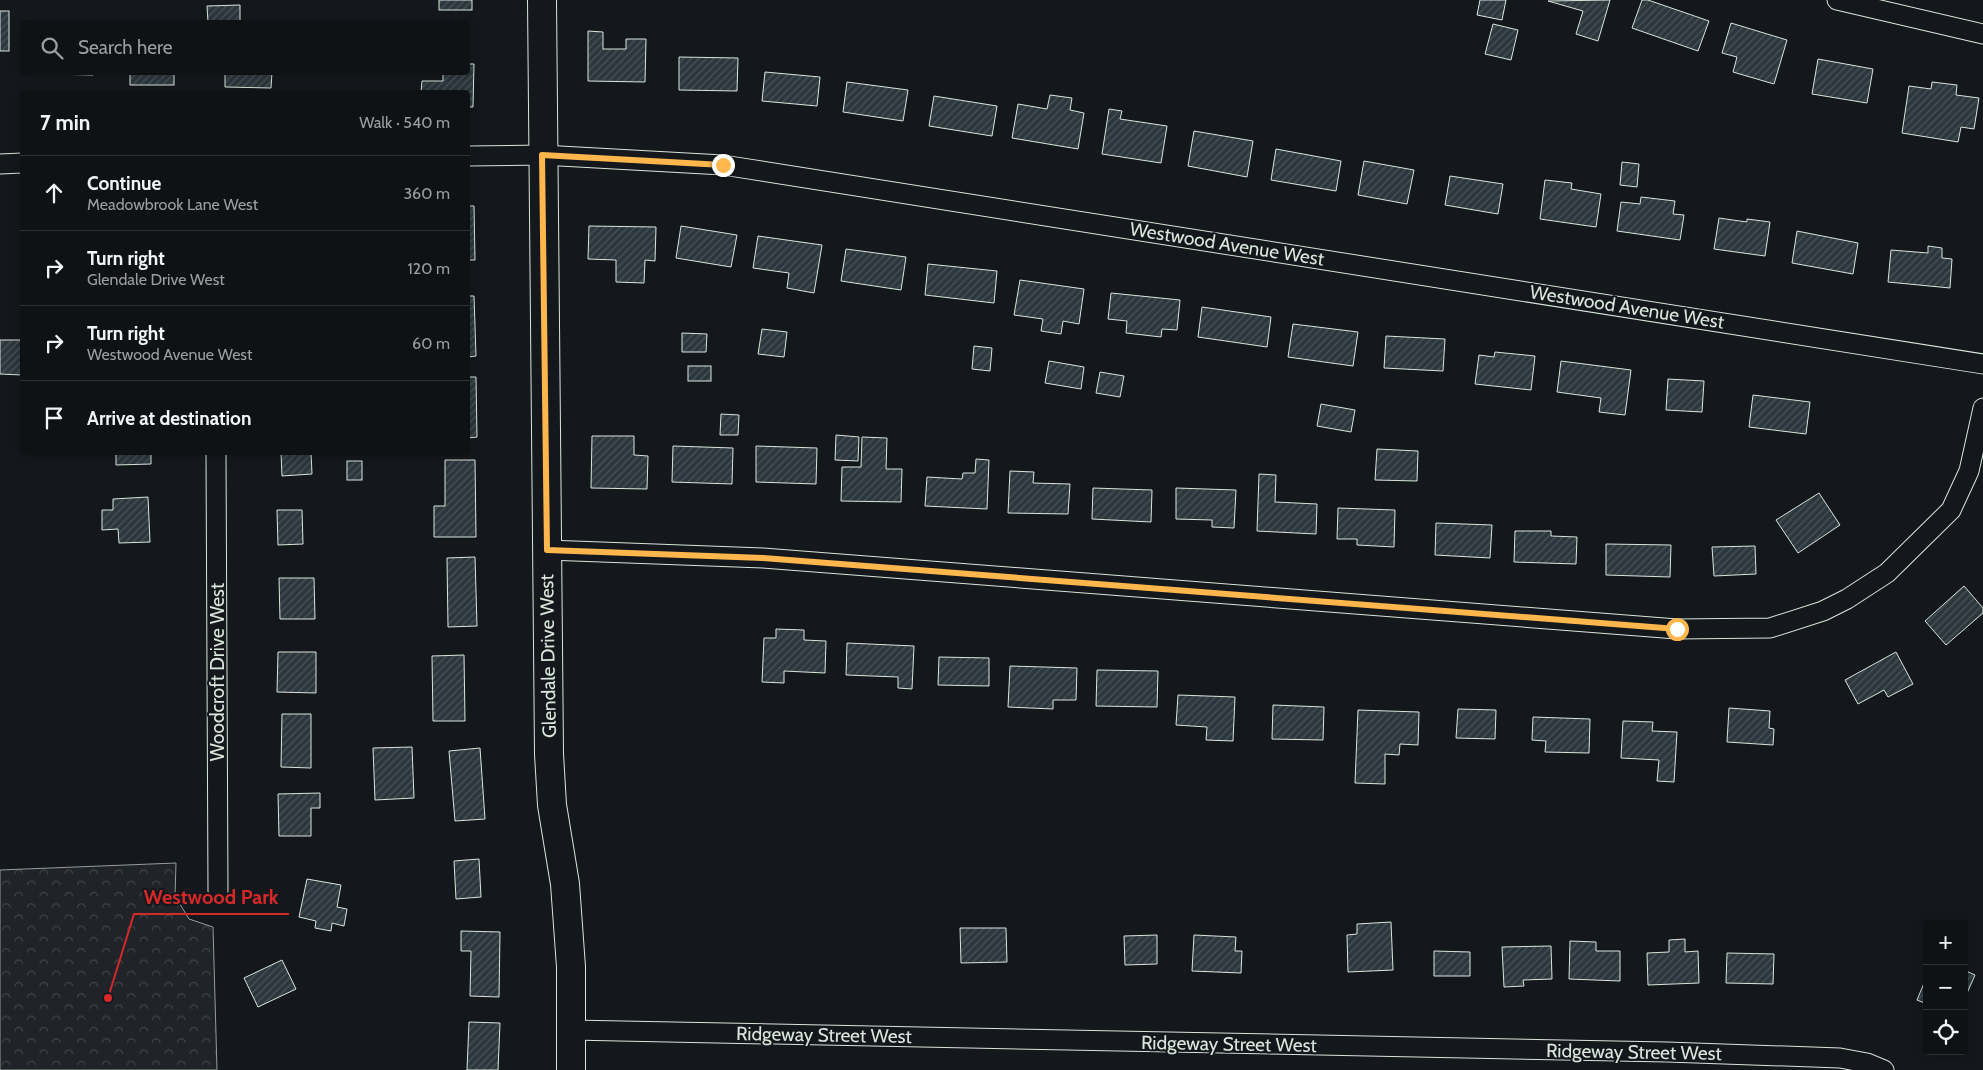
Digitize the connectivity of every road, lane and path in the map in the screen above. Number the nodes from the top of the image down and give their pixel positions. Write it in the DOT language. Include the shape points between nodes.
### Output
graph roads {
  1 [pos="542,0"];
  2 [pos="1837,0"];
  3 [pos="1983,34"];
  4 [pos="542,155"];
  5 [pos="470,156"];
  6 [pos="20,163"];
  7 [pos="0,164"];
  8 [pos="1983,364"];
  9 [pos="1983,408"];
  10 [pos="216,455"];
  11 [pos="547,550"];
  12 [pos="218,891"];
  13 [pos="572,1030"];
  14 [pos="571,1070"];
  15 [pos="1884,1070"];
  1 -- 4 [label="street, Glendale Drive West"];
  2 -- 3 [label="street"];
  4 -- 5 [label="street, Westwood Avenue West"];
  4 -- 8 [label="street, Westwood Avenue West" via="723,165"];
  4 -- 11 [label="street, Glendale Drive West"];
  6 -- 7 [label="street"];
  9 -- 11 [label="street" via="1969,471 1951,510 1929,533 1887,573 1847,599 1823,611 1770,628 1677,629 763,558"];
  10 -- 12 [label="street, Woodcroft Drive West"];
  11 -- 13 [label="street, Glendale Drive West" via="549,754 552,805 566,884"];
  13 -- 14 [label="street, Glendale Drive West"];
  13 -- 15 [label="street, Ridgeway Street West" via="1667,1052 1840,1058"];
}
